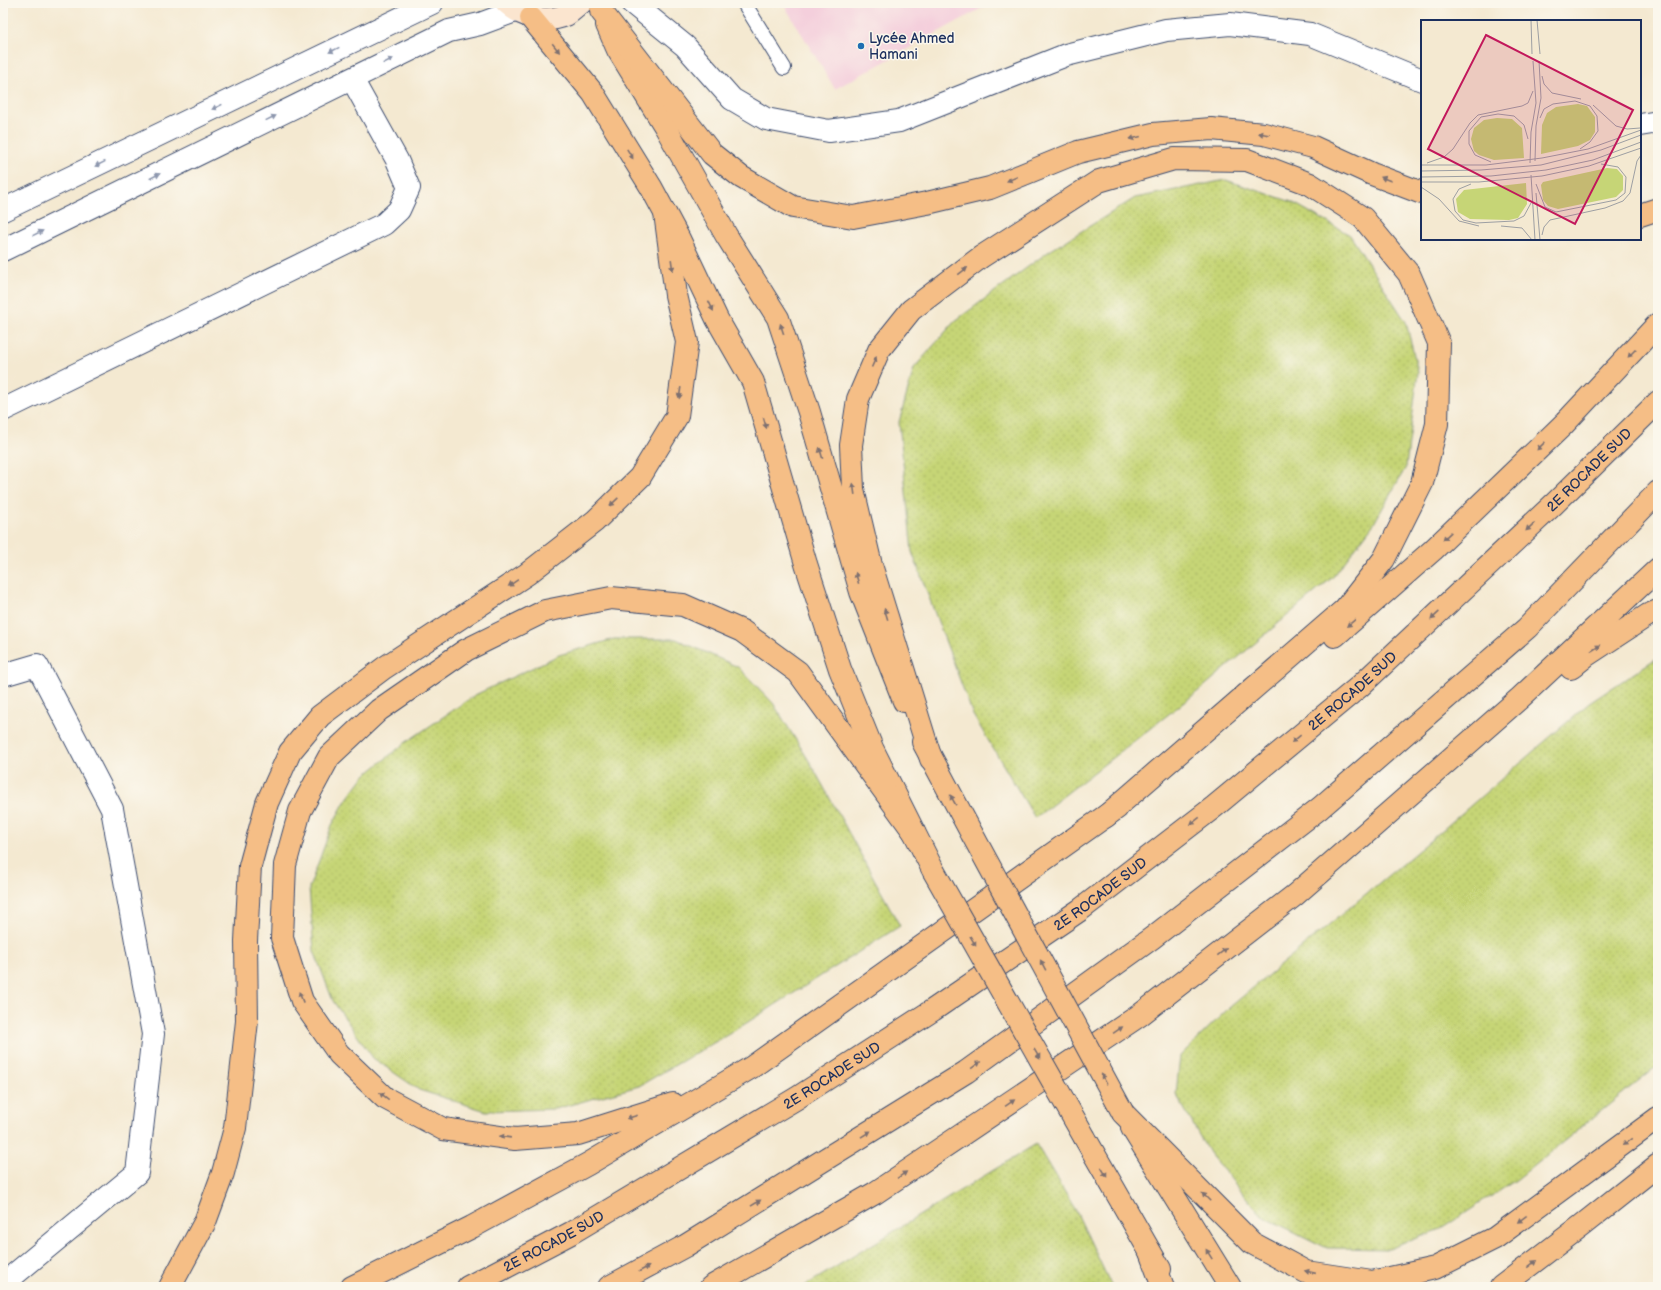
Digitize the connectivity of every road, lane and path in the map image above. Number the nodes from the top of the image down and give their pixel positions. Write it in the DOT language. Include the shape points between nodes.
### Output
graph roads {
  1 [pos="432,3"];
  2 [pos="581,3"];
  3 [pos="632,3"];
  4 [pos="744,3"];
  5 [pos="599,7"];
  6 [pos="518,10"];
  7 [pos="784,68"];
  8 [pos="352,79"];
  9 [pos="1421,80"];
  10 [pos="1658,122"];
  11 [pos="1641,125"];
  12 [pos="1421,193"];
  13 [pos="1658,209"];
  14 [pos="3,210"];
  15 [pos="664,212"];
  16 [pos="1641,215"];
  17 [pos="3,250"];
  18 [pos="1658,324"];
  19 [pos="1658,402"];
  20 [pos="5,403"];
  21 [pos="1658,492"];
  22 [pos="1658,569"];
  23 [pos="1658,611"];
  24 [pos="3,675"];
  25 [pos="931,759"];
  26 [pos="1106,817"];
  27 [pos="914,832"];
  28 [pos="1295,895"];
  29 [pos="709,1092"];
  30 [pos="1123,1113"];
  31 [pos="1658,1118"];
  32 [pos="1658,1165"];
  33 [pos="875,1193"];
  34 [pos="1150,1252"];
  35 [pos="6,1275"];
  36 [pos="170,1287"];
  37 [pos="352,1287"];
  38 [pos="468,1287"];
  39 [pos="609,1287"];
  40 [pos="712,1287"];
  41 [pos="722,1287"];
  42 [pos="1163,1287"];
  43 [pos="1172,1287"];
  44 [pos="1230,1287"];
  45 [pos="1500,1287"];
  1 -- 14 [label="street, one-way"];
  2 -- 6 [label="main road" via="566,14 549,19"];
  3 -- 9 [label="street" via="685,46 732,99 766,119 829,131 899,121 1066,55 1166,30 1216,25 1230,24 1310,34"];
  4 -- 7 [label="lane"];
  12 -- 5 [label="highway, one-way" via="1313,147 1264,134 1211,129 1153,134 1078,152 990,188 853,217 793,207 741,177 712,154"];
  25 -- 5 [label="highway, one-way" via="902,696 861,592 809,412 778,318 726,235 666,128 618,50"];
  8 -- 6 [label="street, one-way" via="449,31 480,24"];
  6 -- 15 [label="highway, one-way" via="593,93"];
  17 -- 8 [label="street, one-way"];
  8 -- 20 [label="street" via="397,160 409,188 394,215 384,224"];
  10 -- 11 [label="street"];
  13 -- 16 [label="highway"];
  15 -- 27 [label="highway, one-way" via="717,319 754,382 806,564 840,669 872,748"];
  15 -- 36 [label="highway, one-way" via="676,295 687,342 677,416 640,477 595,521 528,574 384,668 320,716 290,752 267,803 250,866 246,941 247,1021 234,1128 223,1173 205,1222"];
  18 -- 26 [label="highway, one-way" via="1558,430 1369,608 1182,761"];
  19 -- 38 [label="highway, 2E ROCADE SUD, one-way" via="1554,504 1360,686 1214,806 1080,910 797,1098 571,1233"];
  39 -- 21 [label="highway, one-way" via="686,1246 966,1072 1152,938 1320,808 1515,638"];
  22 -- 28 [label="highway" via="1520,698"];
  28 -- 23 [label="highway, one-way" via="1525,709 1587,654"];
  24 -- 35 [label="street" via="37,665 112,809 153,1034 137,1173"];
  25 -- 26 [label="highway, one-way" via="871,565 853,489 851,445 858,399 879,350 912,310 981,258 1099,181 1174,159 1247,160 1310,184 1363,218 1409,274 1439,343 1437,424 1422,483 1384,559 1345,609"];
  30 -- 25 [label="highway, one-way, bridge"];
  26 -- 29 [label="highway" via="752,1067"];
  29 -- 27 [label="highway, one-way" via="578,1134 515,1138 443,1129 385,1098 339,1054 302,1002 282,938 285,865 300,811 329,757 379,710 466,650 545,611 611,598 683,605 742,631 798,672"];
  27 -- 34 [label="highway, one-way, bridge" via="933,870"];
  33 -- 28 [label="highway, one-way" via="1140,1015"];
  29 -- 37 [label="highway" via="588,1164 472,1227"];
  31 -- 30 [label="highway, one-way" via="1495,1238 1435,1268 1372,1282 1306,1272 1252,1243"];
  44 -- 30 [label="highway, one-way"];
  45 -- 32 [label="highway, one-way"];
  33 -- 40 [label="highway"];
  33 -- 41 [label="highway"];
  34 -- 42 [label="highway"];
  34 -- 43 [label="highway"];
}
